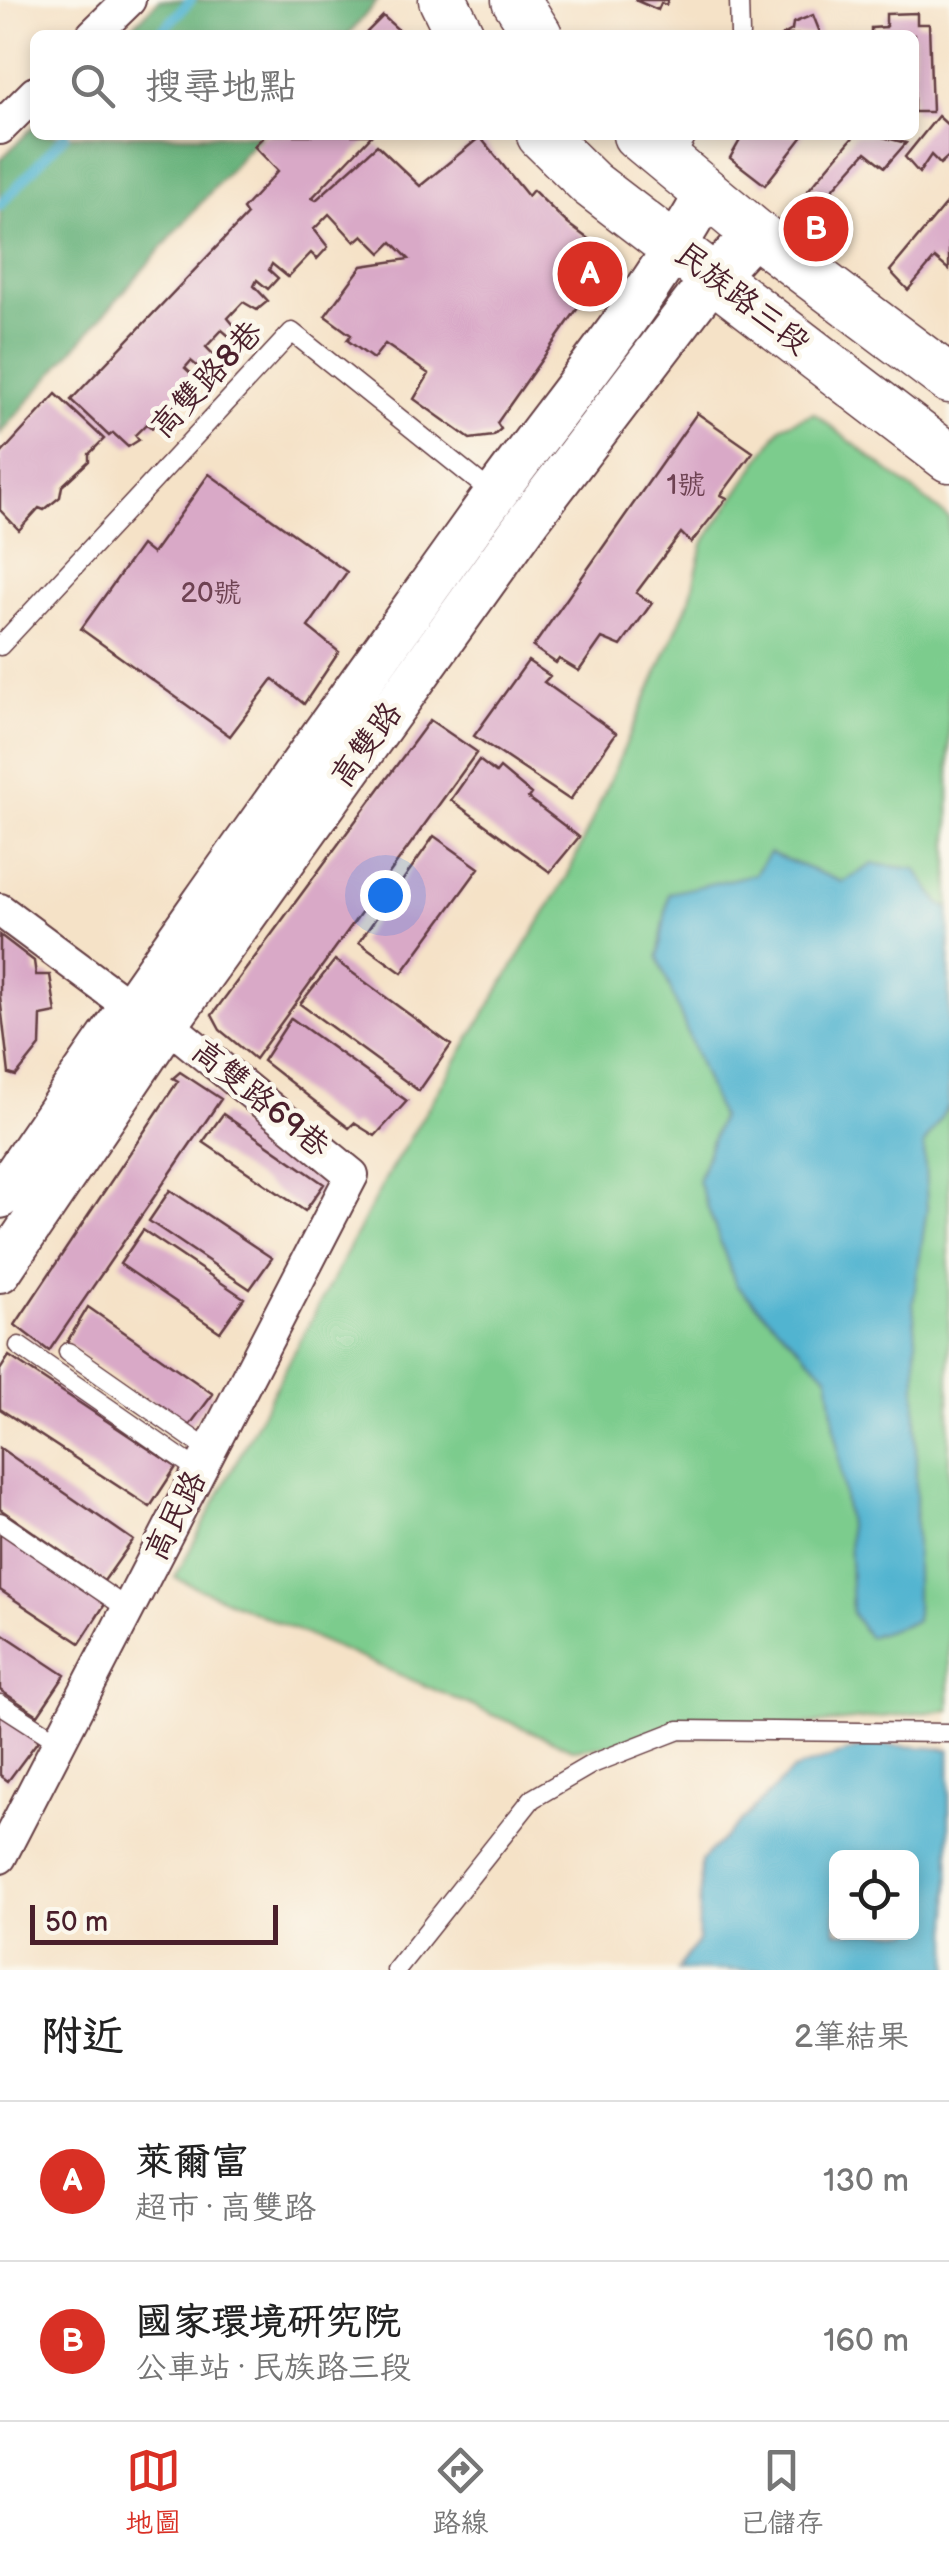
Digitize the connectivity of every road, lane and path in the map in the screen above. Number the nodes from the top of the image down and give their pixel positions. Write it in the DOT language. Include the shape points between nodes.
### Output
graph roads {
  1 [pos="128,0"];
  2 [pos="442,0"];
  3 [pos="516,0"];
  4 [pos="739,0"];
  5 [pos="98,30"];
  6 [pos="457,30"];
  7 [pos="535,30"];
  8 [pos="740,30"];
  9 [pos="30,98"];
  10 [pos="0,128"];
  11 [pos="546,140"];
  12 [pos="665,145"];
  13 [pos="706,194"];
  14 [pos="754,233"];
  15 [pos="676,248"];
  16 [pos="712,279"];
  17 [pos="939,365"];
  18 [pos="949,458"];
  19 [pos="512,506"];
  20 [pos="0,646"];
  21 [pos="0,910"];
  22 [pos="148,1015"];
  23 [pos="352,1175"];
  24 [pos="0,1197"];
  25 [pos="0,1271"];
  26 [pos="19,1346"];
  27 [pos="68,1352"];
  28 [pos="204,1461"];
  29 [pos="0,1522"];
  30 [pos="128,1608"];
  31 [pos="0,1704"];
  32 [pos="949,1733"];
  33 [pos="59,1742"];
  34 [pos="0,1856"];
  35 [pos="396,1970"];
  1 -- 5 [label="street"];
  2 -- 6 [label="main road"];
  3 -- 7 [label="main road"];
  4 -- 8 [label="lane"];
  9 -- 10 [label="street"];
  11 -- 15 [label="main road, 民族路三段" via="591,184"];
  12 -- 13 [label="main road, 民族路三段"];
  13 -- 14 [label="main road, 民族路三段"];
  13 -- 15 [label="street, 高雙路"];
  14 -- 16 [label="street, 高雙路"];
  14 -- 17 [label="main road, 民族路三段"];
  15 -- 16 [label="main road, 民族路三段"];
  15 -- 19 [label="street, 高雙路"];
  16 -- 18 [label="main road, 民族路三段"];
  16 -- 19 [label="street, 高雙路"];
  19 -- 20 [label="lane, 高雙路8巷" via="292,332"];
  19 -- 22 [label="street, 高雙路"];
  21 -- 22 [label="street, 高雙路69巷"];
  22 -- 23 [label="street, 高雙路69巷"];
  22 -- 24 [label="street, 高雙路"];
  22 -- 25 [label="street, 高雙路"];
  23 -- 28 [label="street, 高民路"];
  26 -- 28 [label="lane"];
  27 -- 28 [label="lane"];
  28 -- 30 [label="street, 高民路"];
  29 -- 30 [label="lane"];
  30 -- 33 [label="street, 高民路"];
  31 -- 33 [label="lane"];
  32 -- 35 [label="lane" via="679,1730 592,1764 532,1800"];
  33 -- 34 [label="street, 高民路"];
}
